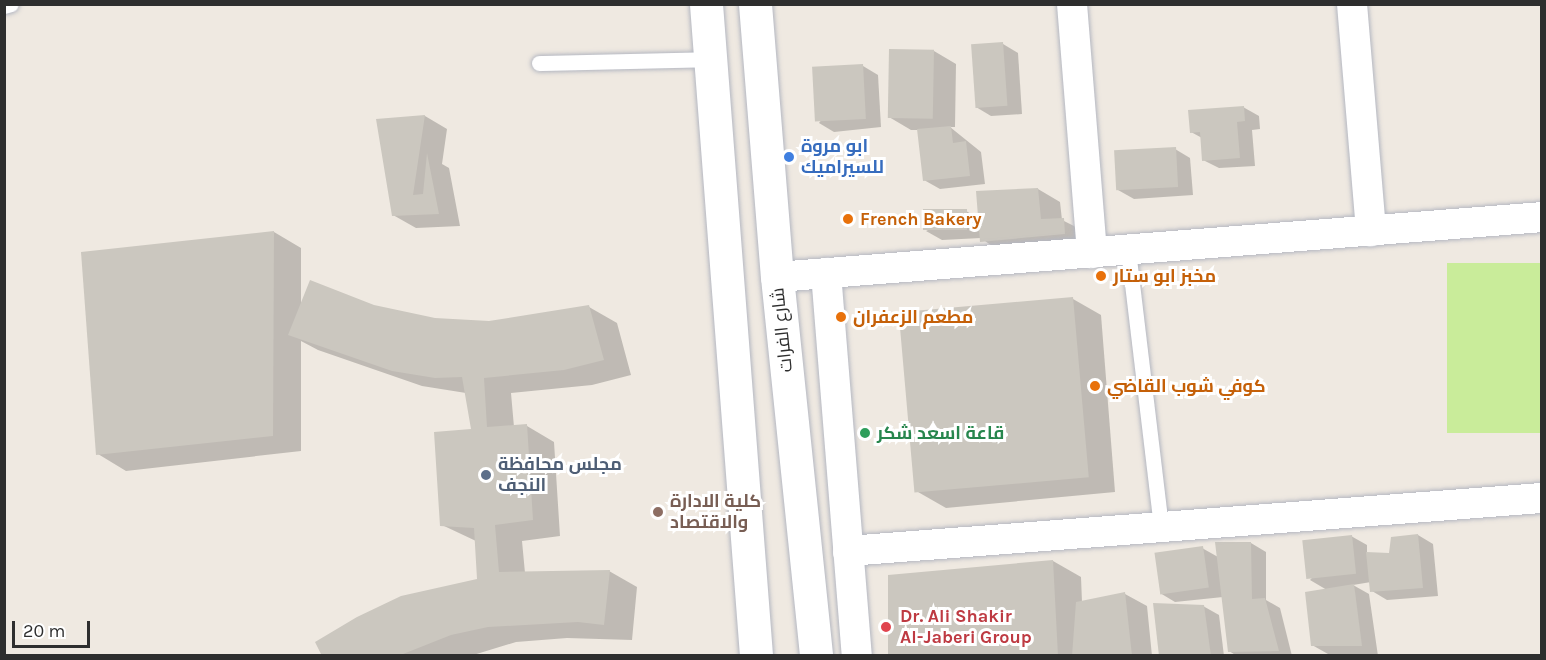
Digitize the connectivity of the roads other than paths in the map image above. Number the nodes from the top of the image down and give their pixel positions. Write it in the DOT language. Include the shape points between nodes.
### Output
graph roads {
  1 [pos="11,4"];
  2 [pos="706,4"];
  3 [pos="755,4"];
  4 [pos="1072,4"];
  5 [pos="1352,4"];
  6 [pos="4,6"];
  7 [pos="710,59"];
  8 [pos="539,63"];
  9 [pos="1542,217"];
  10 [pos="1371,231"];
  11 [pos="1128,250"];
  12 [pos="1092,253"];
  13 [pos="826,273"];
  14 [pos="777,277"];
  15 [pos="1542,498"];
  16 [pos="1161,528"];
  17 [pos="848,551"];
  18 [pos="756,656"];
  19 [pos="816,656"];
  20 [pos="857,656"];
  1 -- 6 [label="lane"];
  2 -- 7 [label="main road"];
  3 -- 14 [label="main road, شارع الفرات"];
  4 -- 12 [label="street"];
  5 -- 10 [label="street"];
  7 -- 8 [label="lane"];
  7 -- 18 [label="main road"];
  9 -- 10 [label="street"];
  10 -- 11 [label="street"];
  11 -- 12 [label="street"];
  11 -- 16 [label="lane"];
  12 -- 13 [label="street"];
  13 -- 14 [label="street"];
  13 -- 17 [label="street"];
  14 -- 19 [label="main road, شارع الفرات"];
  15 -- 16 [label="street"];
  16 -- 17 [label="street"];
  17 -- 20 [label="street"];
}
